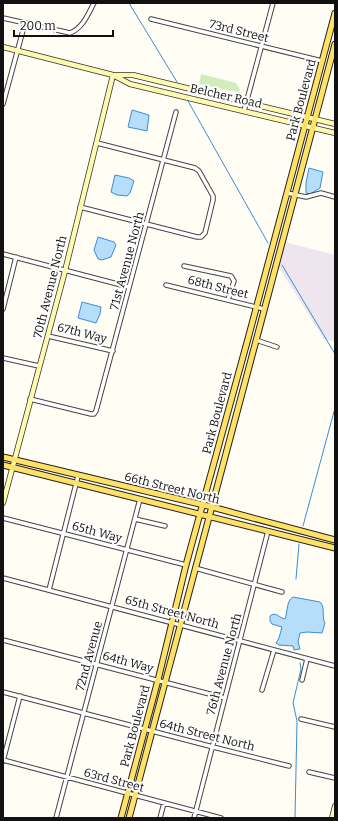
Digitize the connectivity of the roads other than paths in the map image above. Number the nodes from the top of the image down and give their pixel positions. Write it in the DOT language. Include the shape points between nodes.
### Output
graph roads {
  1 [pos="94,3"];
  2 [pos="273,3"];
  3 [pos="335,13"];
  4 [pos="3,18"];
  5 [pos="151,19"];
  6 [pos="24,23"];
  7 [pos="335,44"];
  8 [pos="3,47"];
  9 [pos="262,47"];
  10 [pos="17,51"];
  11 [pos="322,62"];
  12 [pos="113,76"];
  13 [pos="5,91"];
  14 [pos="246,102"];
  15 [pos="3,104"];
  16 [pos="244,111"];
  17 [pos="176,112"];
  18 [pos="307,117"];
  19 [pos="315,119"];
  20 [pos="335,124"];
  21 [pos="304,126"];
  22 [pos="312,128"];
  23 [pos="335,133"];
  24 [pos="97,143"];
  25 [pos="164,160"];
  26 [pos="287,193"];
  27 [pos="294,195"];
  28 [pos="335,197"];
  29 [pos="80,207"];
  30 [pos="147,224"];
  31 [pos="3,254"];
  32 [pos="16,257"];
  33 [pos="184,266"];
  34 [pos="65,270"];
  35 [pos="166,285"];
  36 [pos="129,287"];
  37 [pos="228,300"];
  38 [pos="256,307"];
  39 [pos="3,309"];
  40 [pos="264,309"];
  41 [pos="48,336"];
  42 [pos="256,340"];
  43 [pos="277,347"];
  44 [pos="112,351"];
  45 [pos="3,358"];
  46 [pos="39,366"];
  47 [pos="233,396"];
  48 [pos="30,399"];
  49 [pos="234,422"];
  50 [pos="3,457"];
  51 [pos="14,460"];
  52 [pos="3,465"];
  53 [pos="12,468"];
  54 [pos="78,476"];
  55 [pos="76,483"];
  56 [pos="140,499"];
  57 [pos="3,503"];
  58 [pos="202,505"];
  59 [pos="212,507"];
  60 [pos="200,514"];
  61 [pos="209,516"];
  62 [pos="3,518"];
  63 [pos="135,518"];
  64 [pos="165,526"];
  65 [pos="268,531"];
  66 [pos="63,533"];
  67 [pos="335,540"];
  68 [pos="335,548"];
  69 [pos="127,550"];
  70 [pos="186,566"];
  71 [pos="195,568"];
  72 [pos="3,578"];
  73 [pos="255,585"];
  74 [pos="49,590"];
  75 [pos="282,592"];
  76 [pos="112,607"];
  77 [pos="172,623"];
  78 [pos="180,625"];
  79 [pos="3,640"];
  80 [pos="240,641"];
  81 [pos="274,650"];
  82 [pos="307,659"];
  83 [pos="97,664"];
  84 [pos="335,666"];
  85 [pos="158,680"];
  86 [pos="302,680"];
  87 [pos="165,682"];
  88 [pos="262,690"];
  89 [pos="3,692"];
  90 [pos="20,696"];
  91 [pos="225,698"];
  92 [pos="84,713"];
  93 [pos="301,719"];
  94 [pos="335,726"];
  95 [pos="144,729"];
  96 [pos="152,731"];
  97 [pos="213,747"];
  98 [pos="3,760"];
  99 [pos="289,766"];
  100 [pos="309,772"];
  101 [pos="67,778"];
  102 [pos="335,778"];
  103 [pos="127,794"];
  104 [pos="135,796"];
  105 [pos="164,803"];
  106 [pos="335,807"];
  107 [pos="195,811"];
  108 [pos="56,818"];
  109 [pos="121,818"];
  110 [pos="129,818"];
  111 [pos="160,818"];
  112 [pos="194,818"];
  113 [pos="221,818"];
  114 [pos="332,818"];
  1 -- 6 [label="street" via="81,26 70,33"];
  2 -- 9 [label="street"];
  3 -- 11 [label="main road, Park Boulevard"];
  4 -- 6 [label="street"];
  5 -- 9 [label="street, 73rd Street"];
  6 -- 10 [label="street"];
  7 -- 19 [label="main road, Park Boulevard"];
  8 -- 10 [label="main road, Belcher Road"];
  9 -- 11 [label="street, 73rd Street"];
  9 -- 14 [label="street"];
  10 -- 12 [label="main road, Belcher Road"];
  10 -- 13 [label="street"];
  11 -- 18 [label="main road, Park Boulevard"];
  12 -- 14 [label="main road, Belcher Road" via="134,75"];
  12 -- 16 [label="main road, Belcher Road" via="130,84"];
  12 -- 24 [label="main road, 70th Avenue North"];
  13 -- 15 [label="street"];
  14 -- 16 [label="street"];
  14 -- 18 [label="main road, Belcher Road"];
  16 -- 21 [label="main road, Belcher Road"];
  17 -- 25 [label="street, 71st Avenue North"];
  18 -- 19 [label="main road, Belcher Road"];
  18 -- 21 [label="main road, Park Boulevard"];
  19 -- 20 [label="main road, Belcher Road"];
  19 -- 22 [label="main road, Park Boulevard"];
  21 -- 22 [label="main road, Belcher Road"];
  21 -- 26 [label="main road, Park Boulevard"];
  22 -- 23 [label="main road, Belcher Road"];
  22 -- 27 [label="main road, Park Boulevard"];
  24 -- 25 [label="street"];
  24 -- 29 [label="main road, 70th Avenue North"];
  25 -- 30 [label="street, 71st Avenue North"];
  25 -- 30 [label="street" via="199,171 213,196 205,233 197,237"];
  26 -- 27 [label="street"];
  26 -- 38 [label="main road, Park Boulevard"];
  27 -- 28 [label="street" via="306,197 321,193"];
  27 -- 40 [label="main road, Park Boulevard"];
  29 -- 30 [label="street"];
  29 -- 34 [label="main road, 70th Avenue North"];
  30 -- 36 [label="street, 71st Avenue North"];
  31 -- 32 [label="street"];
  32 -- 34 [label="street"];
  32 -- 39 [label="street"];
  33 -- 37 [label="street" via="232,276 234,281"];
  34 -- 36 [label="street"];
  34 -- 41 [label="main road, 70th Avenue North"];
  35 -- 37 [label="street, 68th Street"];
  36 -- 44 [label="street, 71st Avenue North"];
  37 -- 38 [label="street, 68th Street"];
  38 -- 40 [label="street, 68th Street"];
  38 -- 47 [label="main road, Park Boulevard"];
  40 -- 42 [label="main road, Park Boulevard"];
  41 -- 44 [label="street, 67th Way"];
  41 -- 46 [label="main road, 70th Avenue North"];
  42 -- 43 [label="street"];
  42 -- 49 [label="main road, Park Boulevard"];
  44 -- 48 [label="street, 71st Avenue North" via="94,414"];
  45 -- 46 [label="street"];
  46 -- 48 [label="main road, 70th Avenue North"];
  47 -- 49 [label="main road"];
  47 -- 58 [label="main road, Park Boulevard"];
  48 -- 51 [label="main road, 70th Avenue North"];
  49 -- 59 [label="main road, Park Boulevard"];
  50 -- 51 [label="main road, 66th Street North"];
  51 -- 53 [label="main road, 70th Avenue North"];
  51 -- 54 [label="main road, 66th Street North"];
  52 -- 53 [label="main road, 66th Street North"];
  53 -- 55 [label="main road, 66th Street North"];
  53 -- 57 [label="main road, 70th Avenue North"];
  54 -- 55 [label="street"];
  54 -- 58 [label="main road, 66th Street North"];
  55 -- 56 [label="main road, 66th Street North"];
  55 -- 66 [label="street"];
  56 -- 60 [label="main road, 66th Street North"];
  56 -- 63 [label="street, 72nd Avenue"];
  58 -- 59 [label="main road, 66th Street North"];
  58 -- 60 [label="main road, Park Boulevard"];
  59 -- 61 [label="main road, Park Boulevard"];
  59 -- 67 [label="main road, 66th Street North"];
  60 -- 61 [label="main road, 66th Street North"];
  60 -- 70 [label="main road, Park Boulevard"];
  61 -- 65 [label="main road, 66th Street North"];
  61 -- 71 [label="main road, Park Boulevard"];
  62 -- 66 [label="street, 65th Way"];
  63 -- 64 [label="street"];
  63 -- 69 [label="street, 72nd Avenue"];
  65 -- 68 [label="main road, 66th Street North"];
  65 -- 73 [label="street, 76th Avenue North"];
  66 -- 69 [label="street, 65th Way"];
  66 -- 74 [label="street"];
  69 -- 70 [label="street, 65th Way"];
  69 -- 76 [label="street, 72nd Avenue"];
  70 -- 77 [label="main road, Park Boulevard"];
  71 -- 73 [label="street"];
  71 -- 78 [label="main road, Park Boulevard"];
  72 -- 74 [label="street, 65th Street North"];
  73 -- 75 [label="street"];
  73 -- 80 [label="street, 76th Avenue North"];
  74 -- 76 [label="street, 65th Street North"];
  76 -- 77 [label="street, 65th Street North"];
  76 -- 83 [label="street, 72nd Avenue"];
  77 -- 78 [label="street, 65th Street North"];
  77 -- 85 [label="main road, Park Boulevard"];
  78 -- 80 [label="street, 65th Street North"];
  78 -- 87 [label="main road, Park Boulevard"];
  79 -- 83 [label="street, 64th Way"];
  80 -- 81 [label="street, 65th Street North"];
  80 -- 91 [label="street, 76th Avenue North"];
  81 -- 82 [label="street, 65th Street North"];
  81 -- 88 [label="street"];
  82 -- 84 [label="street, 65th Street North"];
  82 -- 86 [label="street"];
  83 -- 85 [label="street, 64th Way"];
  83 -- 92 [label="street, 72nd Avenue"];
  85 -- 87 [label="street, 64th Way"];
  85 -- 95 [label="main road, Park Boulevard"];
  87 -- 91 [label="street, 64th Way"];
  87 -- 96 [label="main road, Park Boulevard"];
  89 -- 90 [label="street, 64th Street North"];
  90 -- 92 [label="street, 64th Street North"];
  90 -- 98 [label="street"];
  91 -- 97 [label="street, 76th Avenue North"];
  92 -- 95 [label="street, 64th Street North"];
  92 -- 101 [label="street, 72nd Avenue"];
  93 -- 94 [label="street"];
  95 -- 96 [label="street, 64th Street North"];
  95 -- 103 [label="main road, Park Boulevard"];
  96 -- 97 [label="street, 64th Street North"];
  96 -- 104 [label="main road, Park Boulevard"];
  97 -- 99 [label="street, 64th Street North"];
  97 -- 107 [label="street, 76th Avenue North"];
  98 -- 101 [label="street, 63rd Street"];
  100 -- 102 [label="street"];
  101 -- 103 [label="street, 63rd Street"];
  101 -- 108 [label="street, 72nd Avenue"];
  103 -- 104 [label="street, 63rd Street"];
  103 -- 109 [label="main road, Park Boulevard"];
  104 -- 105 [label="street, 63rd Street"];
  104 -- 110 [label="main road, Park Boulevard"];
  105 -- 107 [label="street, 63rd Street"];
  105 -- 111 [label="street"];
  106 -- 114 [label="main road"];
  107 -- 112 [label="street, 76th Avenue North"];
  107 -- 113 [label="street, 63rd Street"];
}
